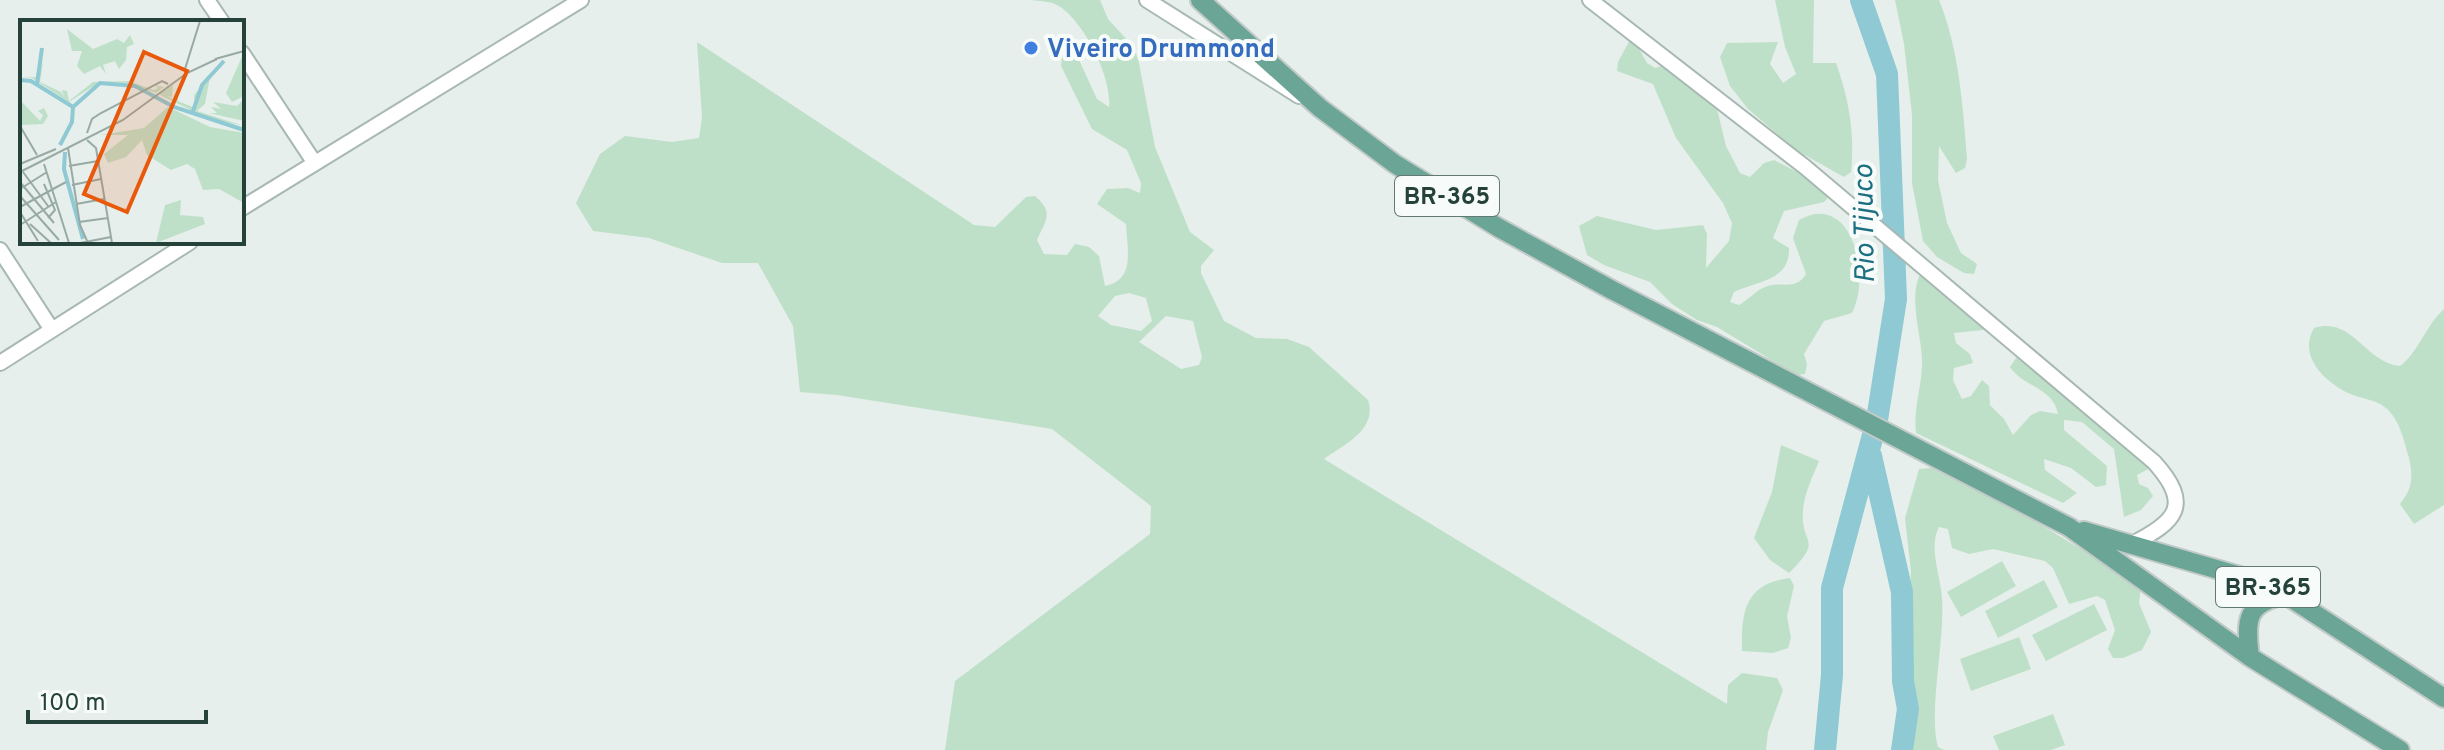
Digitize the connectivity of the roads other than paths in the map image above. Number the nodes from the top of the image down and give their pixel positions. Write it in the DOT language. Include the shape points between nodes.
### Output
graph roads {
  1 [pos="207,0"];
  2 [pos="1147,0"];
  3 [pos="1200,0"];
  4 [pos="1590,0"];
  5 [pos="571,3"];
  6 [pos="221,20"];
  7 [pos="244,56"];
  8 [pos="1320,108"];
  9 [pos="314,162"];
  10 [pos="244,207"];
  11 [pos="187,244"];
  12 [pos="0,250"];
  13 [pos="52,330"];
  14 [pos="0,363"];
  15 [pos="2069,527"];
  16 [pos="2132,544"];
  17 [pos="2286,595"];
  18 [pos="2250,657"];
  19 [pos="2444,698"];
  20 [pos="2400,750"];
  1 -- 6 [label="street"];
  2 -- 8 [label="street"];
  3 -- 8 [label="main road, BR-365"];
  4 -- 16 [label="street" via="1805,167 2130,439 2175,492 2174,515 2162,529"];
  5 -- 9 [label="street"];
  7 -- 9 [label="street"];
  8 -- 15 [label="main road, BR-365" via="1395,164 1499,228"];
  9 -- 10 [label="street"];
  11 -- 13 [label="street"];
  12 -- 13 [label="street"];
  13 -- 14 [label="street"];
  15 -- 16 [label="main road, BR-365"];
  15 -- 18 [label="main road, BR-365"];
  16 -- 17 [label="main road, BR-365"];
  17 -- 18 [label="main road, BR-365" via="2253,609 2247,627"];
  17 -- 19 [label="main road, BR-365"];
  18 -- 20 [label="main road, BR-365"];
}
